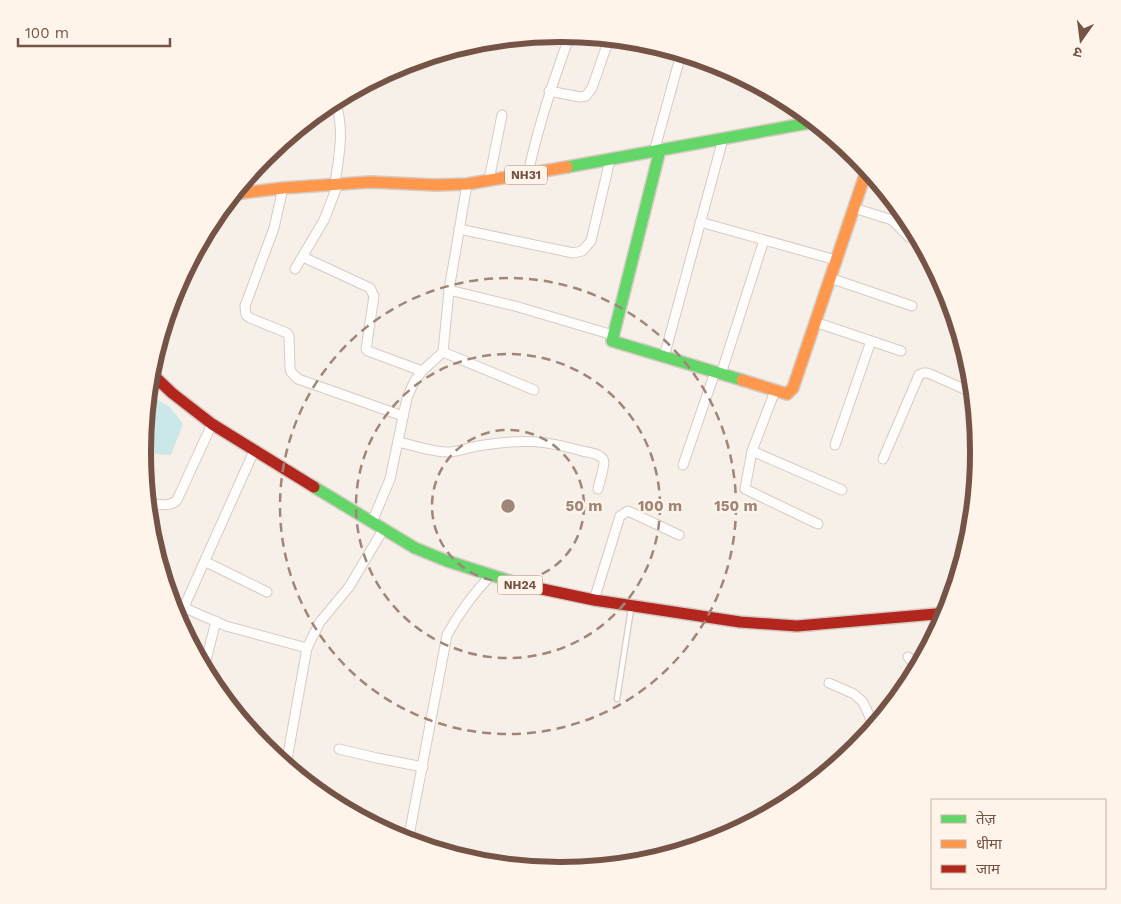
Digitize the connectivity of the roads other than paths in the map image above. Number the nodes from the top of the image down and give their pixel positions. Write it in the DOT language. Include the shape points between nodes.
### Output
graph roads {
  1 [pos="567,42"];
  2 [pos="607,45"];
  3 [pos="679,60"];
  4 [pos="549,91"];
  5 [pos="337,109"];
  6 [pos="502,115"];
  7 [pos="805,124"];
  8 [pos="723,139"];
  9 [pos="657,151"];
  10 [pos="610,160"];
  11 [pos="528,174"];
  12 [pos="864,178"];
  13 [pos="489,180"];
  14 [pos="336,184"];
  15 [pos="467,184"];
  16 [pos="283,188"];
  17 [pos="244,193"];
  18 [pos="854,208"];
  19 [pos="895,216"];
  20 [pos="892,220"];
  21 [pos="700,222"];
  22 [pos="459,229"];
  23 [pos="909,237"];
  24 [pos="764,240"];
  25 [pos="303,258"];
  26 [pos="836,260"];
  27 [pos="295,269"];
  28 [pos="830,278"];
  29 [pos="449,290"];
  30 [pos="912,306"];
  31 [pos="815,322"];
  32 [pos="613,334"];
  33 [pos="871,341"];
  34 [pos="901,351"];
  35 [pos="443,352"];
  36 [pos="664,357"];
  37 [pos="422,371"];
  38 [pos="718,373"];
  39 [pos="158,380"];
  40 [pos="965,389"];
  41 [pos="534,390"];
  42 [pos="775,391"];
  43 [pos="403,416"];
  44 [pos="212,424"];
  45 [pos="398,442"];
  46 [pos="835,445"];
  47 [pos="752,451"];
  48 [pos="254,452"];
  49 [pos="883,459"];
  50 [pos="683,465"];
  51 [pos="598,488"];
  52 [pos="842,490"];
  53 [pos="155,503"];
  54 [pos="372,522"];
  55 [pos="818,524"];
  56 [pos="384,530"];
  57 [pos="680,535"];
  58 [pos="206,562"];
  59 [pos="490,576"];
  60 [pos="267,592"];
  61 [pos="594,600"];
  62 [pos="631,605"];
  63 [pos="181,606"];
  64 [pos="184,607"];
  65 [pos="937,614"];
  66 [pos="216,621"];
  67 [pos="307,648"];
  68 [pos="908,656"];
  69 [pos="207,658"];
  70 [pos="912,661"];
  71 [pos="829,683"];
  72 [pos="617,699"];
  73 [pos="871,719"];
  74 [pos="339,748"];
  75 [pos="287,757"];
  76 [pos="423,766"];
  77 [pos="410,832"];
  1 -- 4 [label="street"];
  2 -- 4 [label="street" via="592,88 586,96"];
  3 -- 9 [label="street"];
  4 -- 11 [label="street"];
  5 -- 14 [label="street" via="341,142"];
  6 -- 13 [label="street"];
  7 -- 8 [label="main road, NH31"];
  8 -- 9 [label="main road, NH31"];
  8 -- 21 [label="street"];
  9 -- 10 [label="main road, NH31"];
  9 -- 32 [label="main road"];
  10 -- 11 [label="main road, NH31"];
  10 -- 22 [label="street" via="591,241 582,251 573,253"];
  11 -- 13 [label="main road, NH31"];
  12 -- 18 [label="main road"];
  13 -- 15 [label="main road, NH31"];
  14 -- 15 [label="main road, NH31"];
  14 -- 16 [label="main road, NH31"];
  14 -- 25 [label="street" via="324,220"];
  15 -- 22 [label="street"];
  16 -- 17 [label="main road, NH31"];
  16 -- 43 [label="street" via="274,228 245,306 246,315 287,333 290,368 298,379"];
  18 -- 20 [label="street"];
  18 -- 26 [label="main road"];
  19 -- 20 [label="street"];
  20 -- 23 [label="street"];
  21 -- 24 [label="street"];
  21 -- 36 [label="street"];
  22 -- 29 [label="street"];
  24 -- 26 [label="street"];
  24 -- 38 [label="street"];
  25 -- 27 [label="street"];
  25 -- 37 [label="street" via="370,288 374,296 366,349"];
  26 -- 28 [label="main road"];
  28 -- 30 [label="street"];
  28 -- 31 [label="main road"];
  29 -- 32 [label="street"];
  29 -- 35 [label="street"];
  31 -- 33 [label="street"];
  31 -- 42 [label="main road" via="793,388 787,394"];
  32 -- 36 [label="main road" via="612,341 616,344"];
  33 -- 34 [label="street"];
  33 -- 46 [label="street"];
  35 -- 37 [label="street"];
  35 -- 41 [label="street"];
  36 -- 38 [label="main road"];
  37 -- 43 [label="street" via="407,398"];
  38 -- 42 [label="main road"];
  38 -- 50 [label="street"];
  39 -- 44 [label="main road, NH24"];
  40 -- 49 [label="street" via="928,373 919,375"];
  42 -- 47 [label="street"];
  43 -- 45 [label="street"];
  44 -- 48 [label="main road, NH24"];
  44 -- 53 [label="street" via="177,500 170,505"];
  45 -- 51 [label="street" via="450,452 531,440 574,448 603,458"];
  45 -- 54 [label="street" via="390,479"];
  47 -- 52 [label="street"];
  47 -- 55 [label="street" via="745,489"];
  48 -- 54 [label="main road, NH24"];
  48 -- 58 [label="street"];
  54 -- 56 [label="main road, NH24"];
  56 -- 59 [label="main road, NH24" via="446,561"];
  56 -- 67 [label="street" via="349,587 320,622"];
  57 -- 61 [label="street" via="628,511 622,513"];
  58 -- 60 [label="street"];
  58 -- 64 [label="street"];
  59 -- 61 [label="main road, NH24"];
  59 -- 76 [label="street" via="472,596 447,635"];
  61 -- 62 [label="main road, NH24"];
  62 -- 65 [label="main road, NH24" via="740,622 797,626"];
  62 -- 72 [label="lane"];
  63 -- 64 [label="street"];
  64 -- 66 [label="street"];
  66 -- 67 [label="street"];
  66 -- 69 [label="street"];
  67 -- 75 [label="street"];
  68 -- 70 [label="street"];
  71 -- 73 [label="street" via="854,694 863,702"];
  74 -- 76 [label="street"];
  76 -- 77 [label="street"];
}
